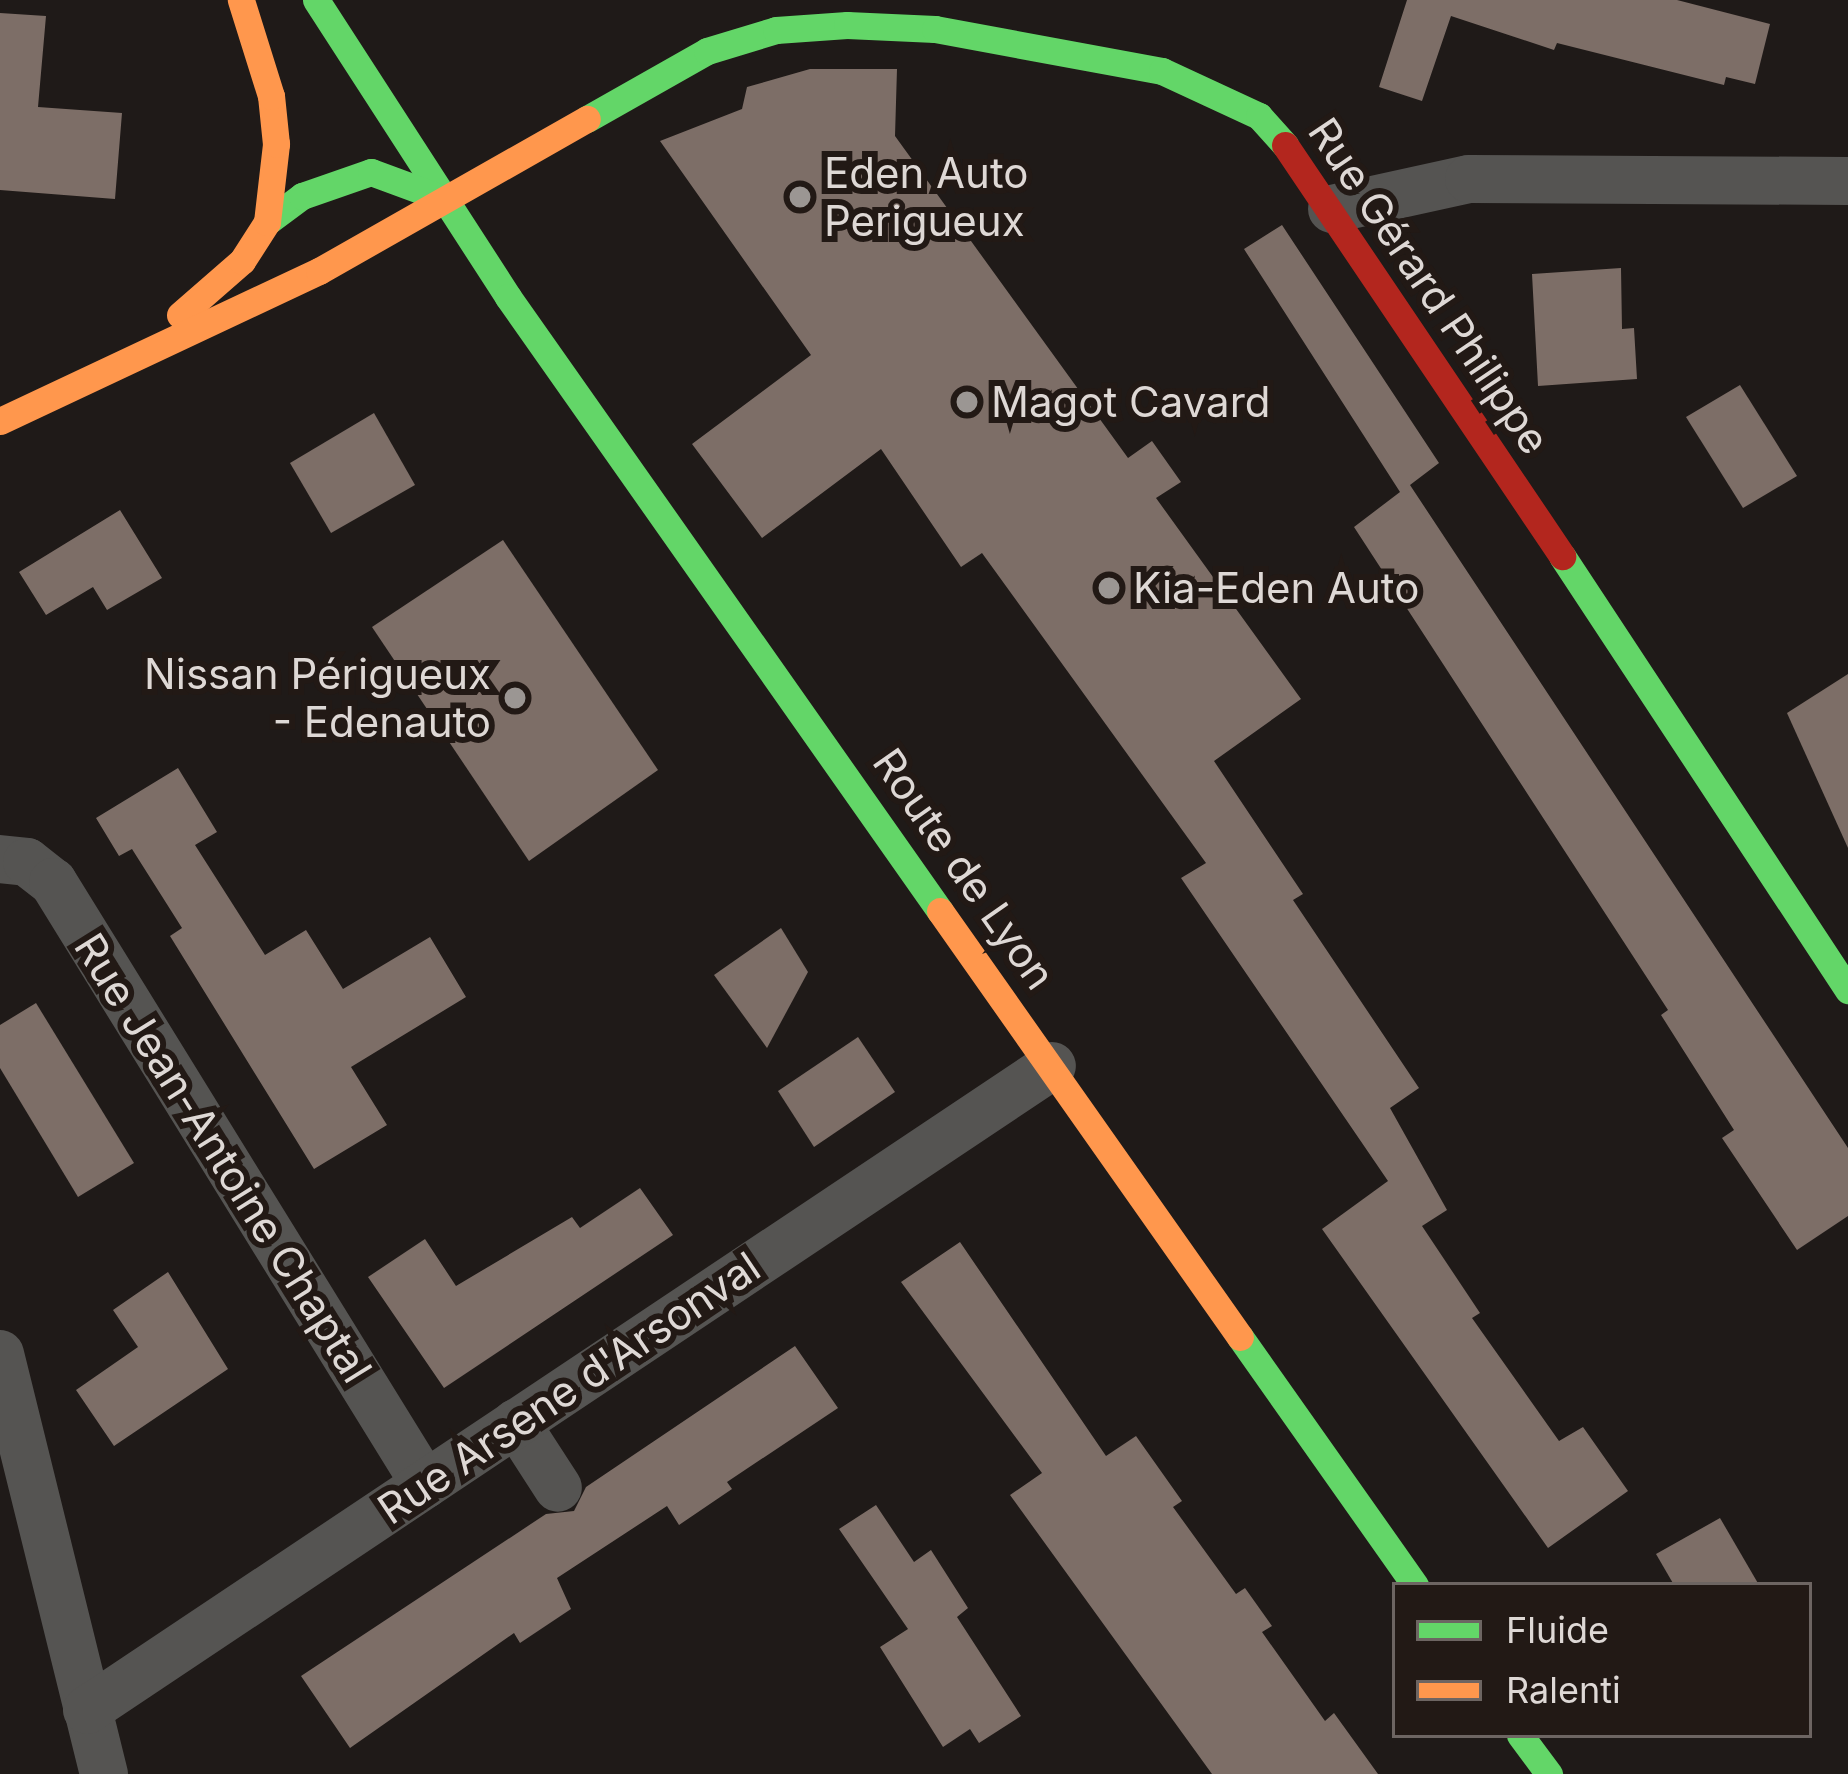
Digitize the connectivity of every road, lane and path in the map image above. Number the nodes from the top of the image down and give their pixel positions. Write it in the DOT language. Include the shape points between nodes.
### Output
graph roads {
  1 [pos="241,0"];
  2 [pos="316,0"];
  3 [pos="1848,181"];
  4 [pos="447,200"];
  5 [pos="1332,209"];
  6 [pos="267,222"];
  7 [pos="82,378"];
  8 [pos="0,421"];
  9 [pos="0,859"];
  10 [pos="1848,990"];
  11 [pos="1052,1066"];
  12 [pos="0,1354"];
  13 [pos="516,1424"];
  14 [pos="425,1484"];
  15 [pos="558,1488"];
  16 [pos="1413,1582"];
  17 [pos="87,1710"];
  18 [pos="1522,1738"];
  19 [pos="104,1774"];
  20 [pos="1549,1774"];
  1 -- 6 [label="main road" via="272,96"];
  2 -- 4 [label="main road, Route de Lyon"];
  3 -- 5 [label="street" via="1469,179"];
  4 -- 5 [label="main road, Rue Gérard Philippe" via="707,51 776,30 848,25 935,29 1162,71 1259,116"];
  4 -- 6 [label="main road" via="371,172 313,190"];
  4 -- 7 [label="main road, Rue Gérard Philippe" via="319,271"];
  4 -- 11 [label="main road, Route de Lyon"];
  5 -- 10 [label="main road, Rue Gérard Philippe"];
  6 -- 7 [label="main road" via="206,299"];
  7 -- 8 [label="main road"];
  9 -- 14 [label="street, Rue Jean-Antoine Chaptal" via="27,862 53,882"];
  11 -- 13 [label="street, Rue Arsene d'Arsonval"];
  11 -- 16 [label="main road, Route de Lyon"];
  12 -- 17 [label="street"];
  13 -- 14 [label="street, Rue Arsene d'Arsonval"];
  13 -- 15 [label="street"];
  14 -- 17 [label="street, Rue Arsene d'Arsonval"];
  17 -- 19 [label="street"];
  18 -- 20 [label="main road"];
}
